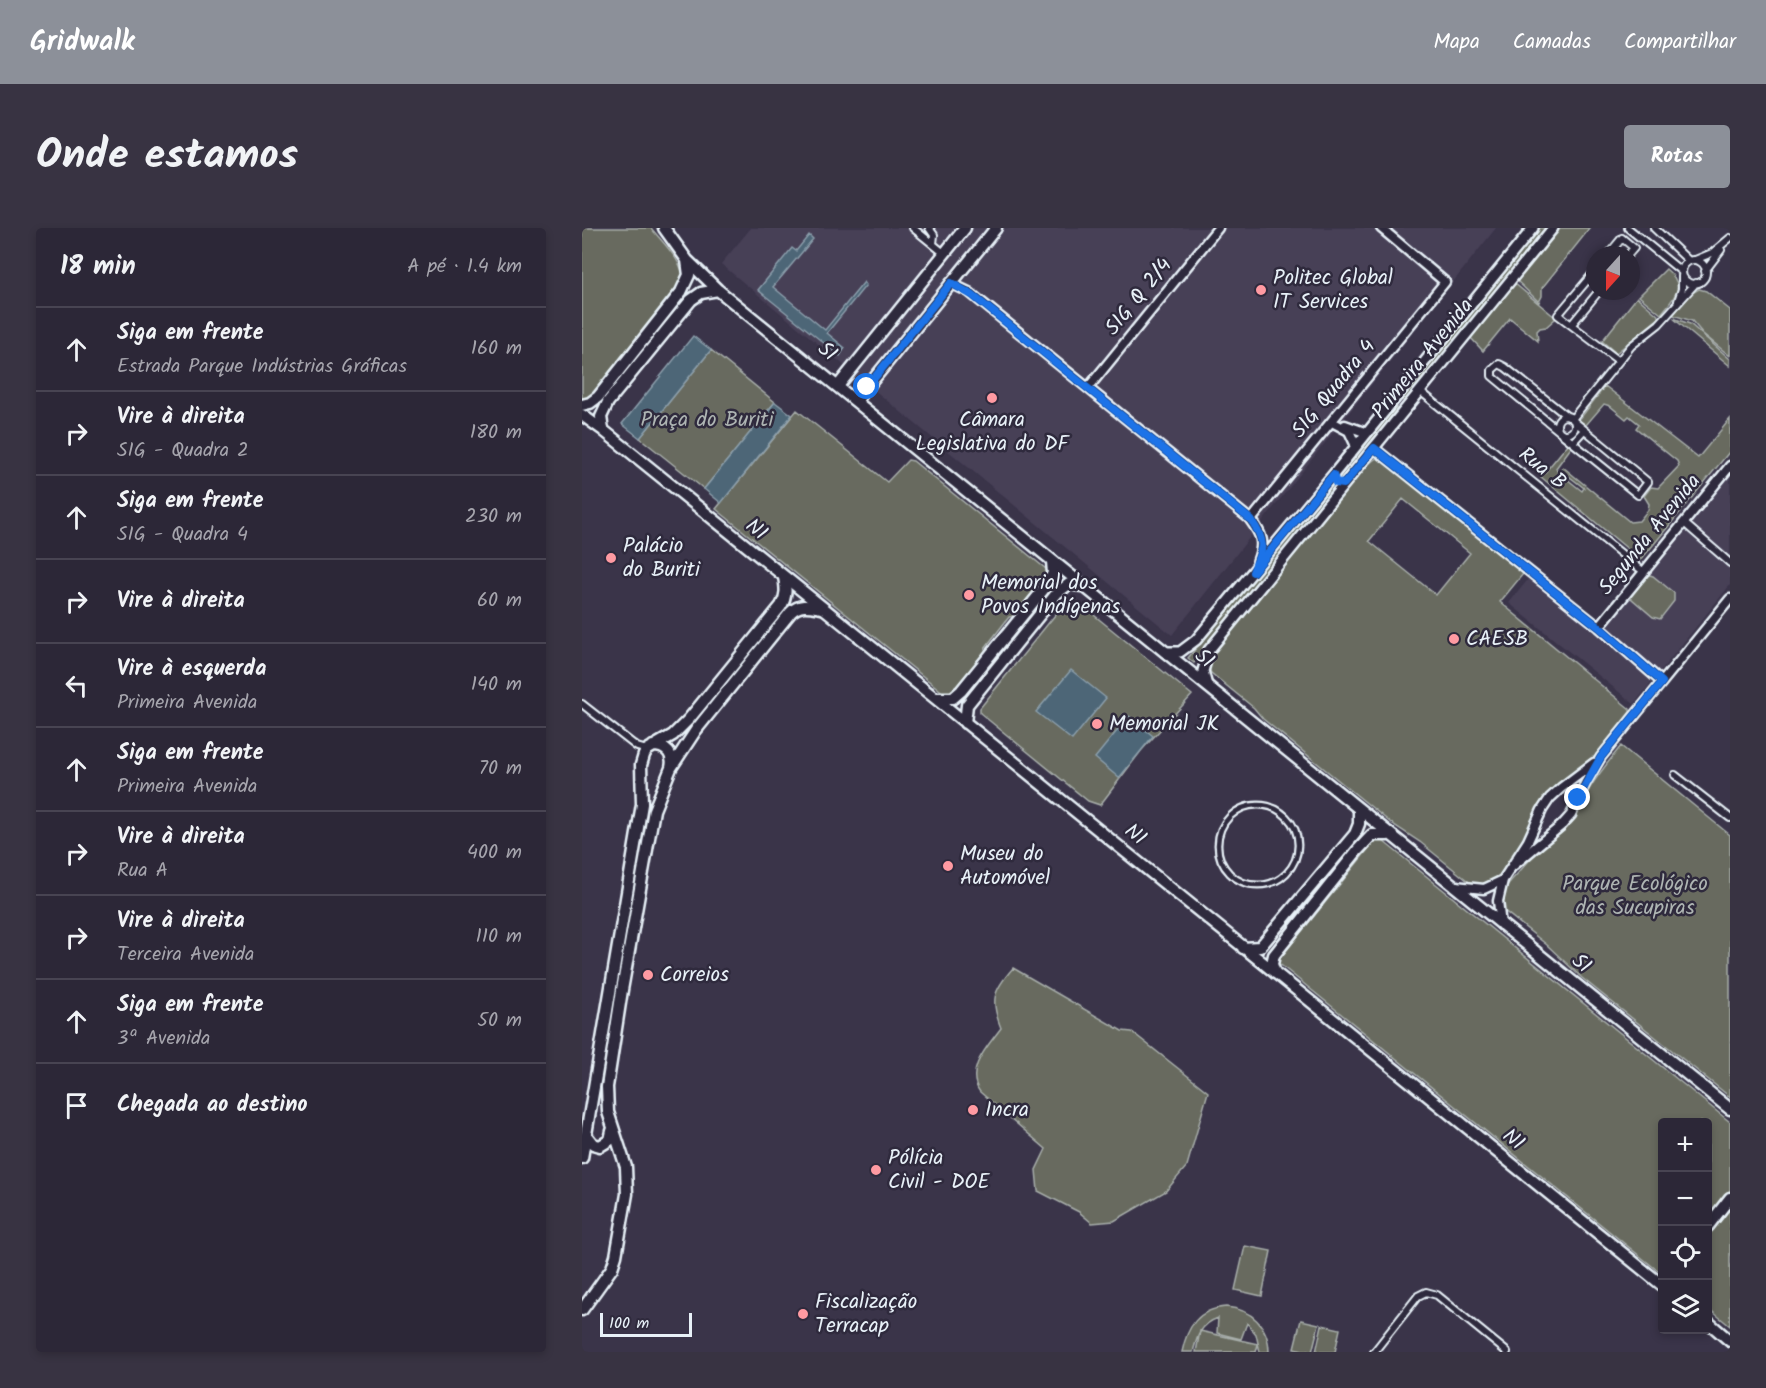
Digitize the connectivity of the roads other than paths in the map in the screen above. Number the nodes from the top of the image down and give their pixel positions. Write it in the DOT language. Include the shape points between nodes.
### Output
graph roads {
  1 [pos="664,228"];
  2 [pos="913,228"];
  3 [pos="929,228"];
  4 [pos="965,228"];
  5 [pos="996,228"];
  6 [pos="1218,228"];
  7 [pos="1381,228"];
  8 [pos="1533,228"];
  9 [pos="1553,228"];
  10 [pos="1628,228"];
  11 [pos="1653,228"];
  12 [pos="933,244"];
  13 [pos="1615,246"];
  14 [pos="1632,246"];
  15 [pos="945,254"];
  16 [pos="687,260"];
  17 [pos="1692,260"];
  18 [pos="1705,271"];
  19 [pos="1682,274"];
  20 [pos="954,279"];
  21 [pos="1586,282"];
  22 [pos="1696,283"];
  23 [pos="718,290"];
  24 [pos="1592,300"];
  25 [pos="1676,305"];
  26 [pos="1572,324"];
  27 [pos="1619,361"];
  28 [pos="838,386"];
  29 [pos="1088,388"];
  30 [pos="1420,391"];
  31 [pos="855,401"];
  32 [pos="1392,401"];
  33 [pos="582,405"];
  34 [pos="1403,412"];
  35 [pos="582,415"];
  36 [pos="1572,419"];
  37 [pos="1338,421"];
  38 [pos="603,430"];
  39 [pos="1584,430"];
  40 [pos="1561,432"];
  41 [pos="1367,433"];
  42 [pos="1573,442"];
  43 [pos="1356,446"];
  44 [pos="1374,448"];
  45 [pos="1728,471"];
  46 [pos="1333,475"];
  47 [pos="1344,484"];
  48 [pos="1251,520"];
  49 [pos="1684,523"];
  50 [pos="1052,561"];
  51 [pos="1730,563"];
  52 [pos="1253,572"];
  53 [pos="1644,572"];
  54 [pos="784,577"];
  55 [pos="1082,586"];
  56 [pos="1730,599"];
  57 [pos="822,608"];
  58 [pos="1599,627"];
  59 [pos="1164,652"];
  60 [pos="1662,682"];
  61 [pos="1207,687"];
  62 [pos="934,698"];
  63 [pos="582,704"];
  64 [pos="965,723"];
  65 [pos="650,748"];
  66 [pos="1601,757"];
  67 [pos="670,768"];
  68 [pos="1675,775"];
  69 [pos="1561,788"];
  70 [pos="1578,798"];
  71 [pos="1359,810"];
  72 [pos="1730,818"];
  73 [pos="1535,823"];
  74 [pos="1548,835"];
  75 [pos="1392,836"];
  76 [pos="1513,866"];
  77 [pos="1233,876"];
  78 [pos="1503,880"];
  79 [pos="1454,886"];
  80 [pos="1502,925"];
  81 [pos="1243,948"];
  82 [pos="1275,974"];
  83 [pos="1730,1109"];
  84 [pos="612,1131"];
  85 [pos="586,1134"];
  86 [pos="582,1158"];
  87 [pos="1730,1198"];
  88 [pos="1712,1220"];
  89 [pos="1658,1280"];
  90 [pos="582,1290"];
  91 [pos="583,1309"];
  92 [pos="1712,1326"];
  93 [pos="1730,1341"];
  94 [pos="1374,1352"];
  95 [pos="1507,1352"];
  1 -- 16 [label="main road, S1"];
  2 -- 12 [label="street"];
  3 -- 12 [label="street"];
  4 -- 15 [label="main road"];
  5 -- 20 [label="main road"];
  6 -- 29 [label="street, SIG Q 2/4"];
  7 -- 37 [label="street, SIG Quadra 4" via="1445,282 1345,406"];
  8 -- 32 [label="main road, Primeira Avenida"];
  9 -- 30 [label="main road, Primeira Avenida"];
  10 -- 19 [label="street"];
  11 -- 17 [label="street"];
  12 -- 15 [label="street"];
  13 -- 14 [label="street" via="1622,238"];
  15 -- 28 [label="main road"];
  16 -- 23 [label="main road, S1"];
  16 -- 33 [label="main road" via="689,275 681,292 598,397"];
  17 -- 18 [label="street" via="1702,264"];
  17 -- 18 [label="street" via="1712,254 1730,238"];
  17 -- 19 [label="street" via="1684,265"];
  18 -- 22 [label="street"];
  19 -- 22 [label="street" via="1688,282"];
  19 -- 25 [label="street"];
  20 -- 29 [label="street"];
  20 -- 31 [label="main road"];
  21 -- 26 [label="street" via="1558,315"];
  22 -- 25 [label="street"];
  23 -- 28 [label="main road, S1"];
  23 -- 38 [label="main road" via="696,296 675,318 608,402 602,417"];
  24 -- 26 [label="street"];
  25 -- 27 [label="street"];
  26 -- 27 [label="street"];
  27 -- 36 [label="street"];
  28 -- 31 [label="main road, S1"];
  29 -- 48 [label="street"];
  30 -- 34 [label="main road, Primeira Avenida"];
  30 -- 53 [label="street, Rua B"];
  31 -- 50 [label="main road, S1"];
  32 -- 34 [label="main road" via="1401,404"];
  32 -- 41 [label="main road, Primeira Avenida"];
  34 -- 44 [label="main road, Primeira Avenida"];
  35 -- 38 [label="main road, N1"];
  36 -- 39 [label="street"];
  36 -- 40 [label="street" via="1575,426 1571,433"];
  36 -- 40 [label="street" via="1560,419"];
  36 -- 40 [label="street" via="1503,365 1492,370 1492,376"];
  37 -- 41 [label="street"];
  37 -- 43 [label="street" via="1349,431"];
  37 -- 48 [label="street, SIG Quadra 4"];
  38 -- 54 [label="main road, N1"];
  39 -- 42 [label="street"];
  39 -- 42 [label="street" via="1648,482 1638,495"];
  40 -- 42 [label="street"];
  41 -- 43 [label="main road, Primeira Avenida"];
  43 -- 46 [label="main road, Primeira Avenida"];
  44 -- 47 [label="main road, Primeira Avenida"];
  44 -- 58 [label="street"];
  45 -- 49 [label="street, Segunda Avenida"];
  46 -- 47 [label="main road" via="1336,483"];
  46 -- 52 [label="main road, Primeira Avenida"];
  47 -- 61 [label="main road, Primeira Avenida" via="1209,650 1203,671"];
  48 -- 52 [label="main road" via="1263,543"];
  49 -- 51 [label="street"];
  49 -- 53 [label="street, Segunda Avenida"];
  50 -- 55 [label="main road, S1"];
  50 -- 62 [label="main road" via="1053,573 1047,585 961,691 953,698"];
  52 -- 59 [label="main road, Primeira Avenida" via="1192,644 1180,652"];
  53 -- 58 [label="street, Segunda Avenida"];
  54 -- 57 [label="main road, N1"];
  54 -- 65 [label="main road" via="786,598 781,606 690,719"];
  55 -- 59 [label="main road, S1"];
  55 -- 64 [label="main road" via="1069,585 1057,593 966,705"];
  56 -- 60 [label="street"];
  57 -- 62 [label="main road, N1"];
  57 -- 67 [label="main road" via="806,605 790,612"];
  58 -- 60 [label="street"];
  59 -- 61 [label="main road, S1"];
  60 -- 66 [label="street"];
  61 -- 71 [label="main road, S1"];
  62 -- 64 [label="main road, N1"];
  63 -- 65 [label="street" via="637,747"];
  64 -- 81 [label="main road, N1"];
  65 -- 67 [label="main road" via="661,746 666,750 672,761"];
  65 -- 85 [label="main road" via="641,760 642,804"];
  66 -- 69 [label="street"];
  66 -- 70 [label="street"];
  67 -- 84 [label="main road" via="649,830 622,990 607,1088"];
  68 -- 72 [label="street"];
  69 -- 70 [label="street" via="1570,788"];
  69 -- 73 [label="street"];
  70 -- 74 [label="street" via="1571,815"];
  71 -- 75 [label="main road, S1"];
  71 -- 81 [label="main road" via="1355,834 1275,931 1260,947"];
  73 -- 74 [label="street" via="1542,834"];
  73 -- 76 [label="street"];
  74 -- 76 [label="street"];
  75 -- 79 [label="main road, S1"];
  75 -- 82 [label="main road" via="1377,834 1365,840 1274,954"];
  76 -- 78 [label="street"];
  77 -- 77 [label="street" via="1258,885 1284,876 1292,865 1298,839 1293,826 1274,808 1251,805 1230,815 1217,846 1225,868"];
  78 -- 79 [label="street" via="1484,889"];
  78 -- 80 [label="street" via="1498,901"];
  79 -- 80 [label="main road, S1"];
  80 -- 83 [label="main road, S1"];
  81 -- 82 [label="main road, N1"];
  82 -- 89 [label="main road, N1"];
  84 -- 85 [label="main road" via="610,1140 600,1146 593,1144"];
  84 -- 91 [label="main road" via="626,1167 627,1194 612,1268"];
  85 -- 86 [label="main road"];
  87 -- 88 [label="main road"];
  90 -- 91 [label="main road"];
  92 -- 93 [label="main road"];
  94 -- 95 [label="street" via="1418,1296 1426,1292 1437,1294"];
}
